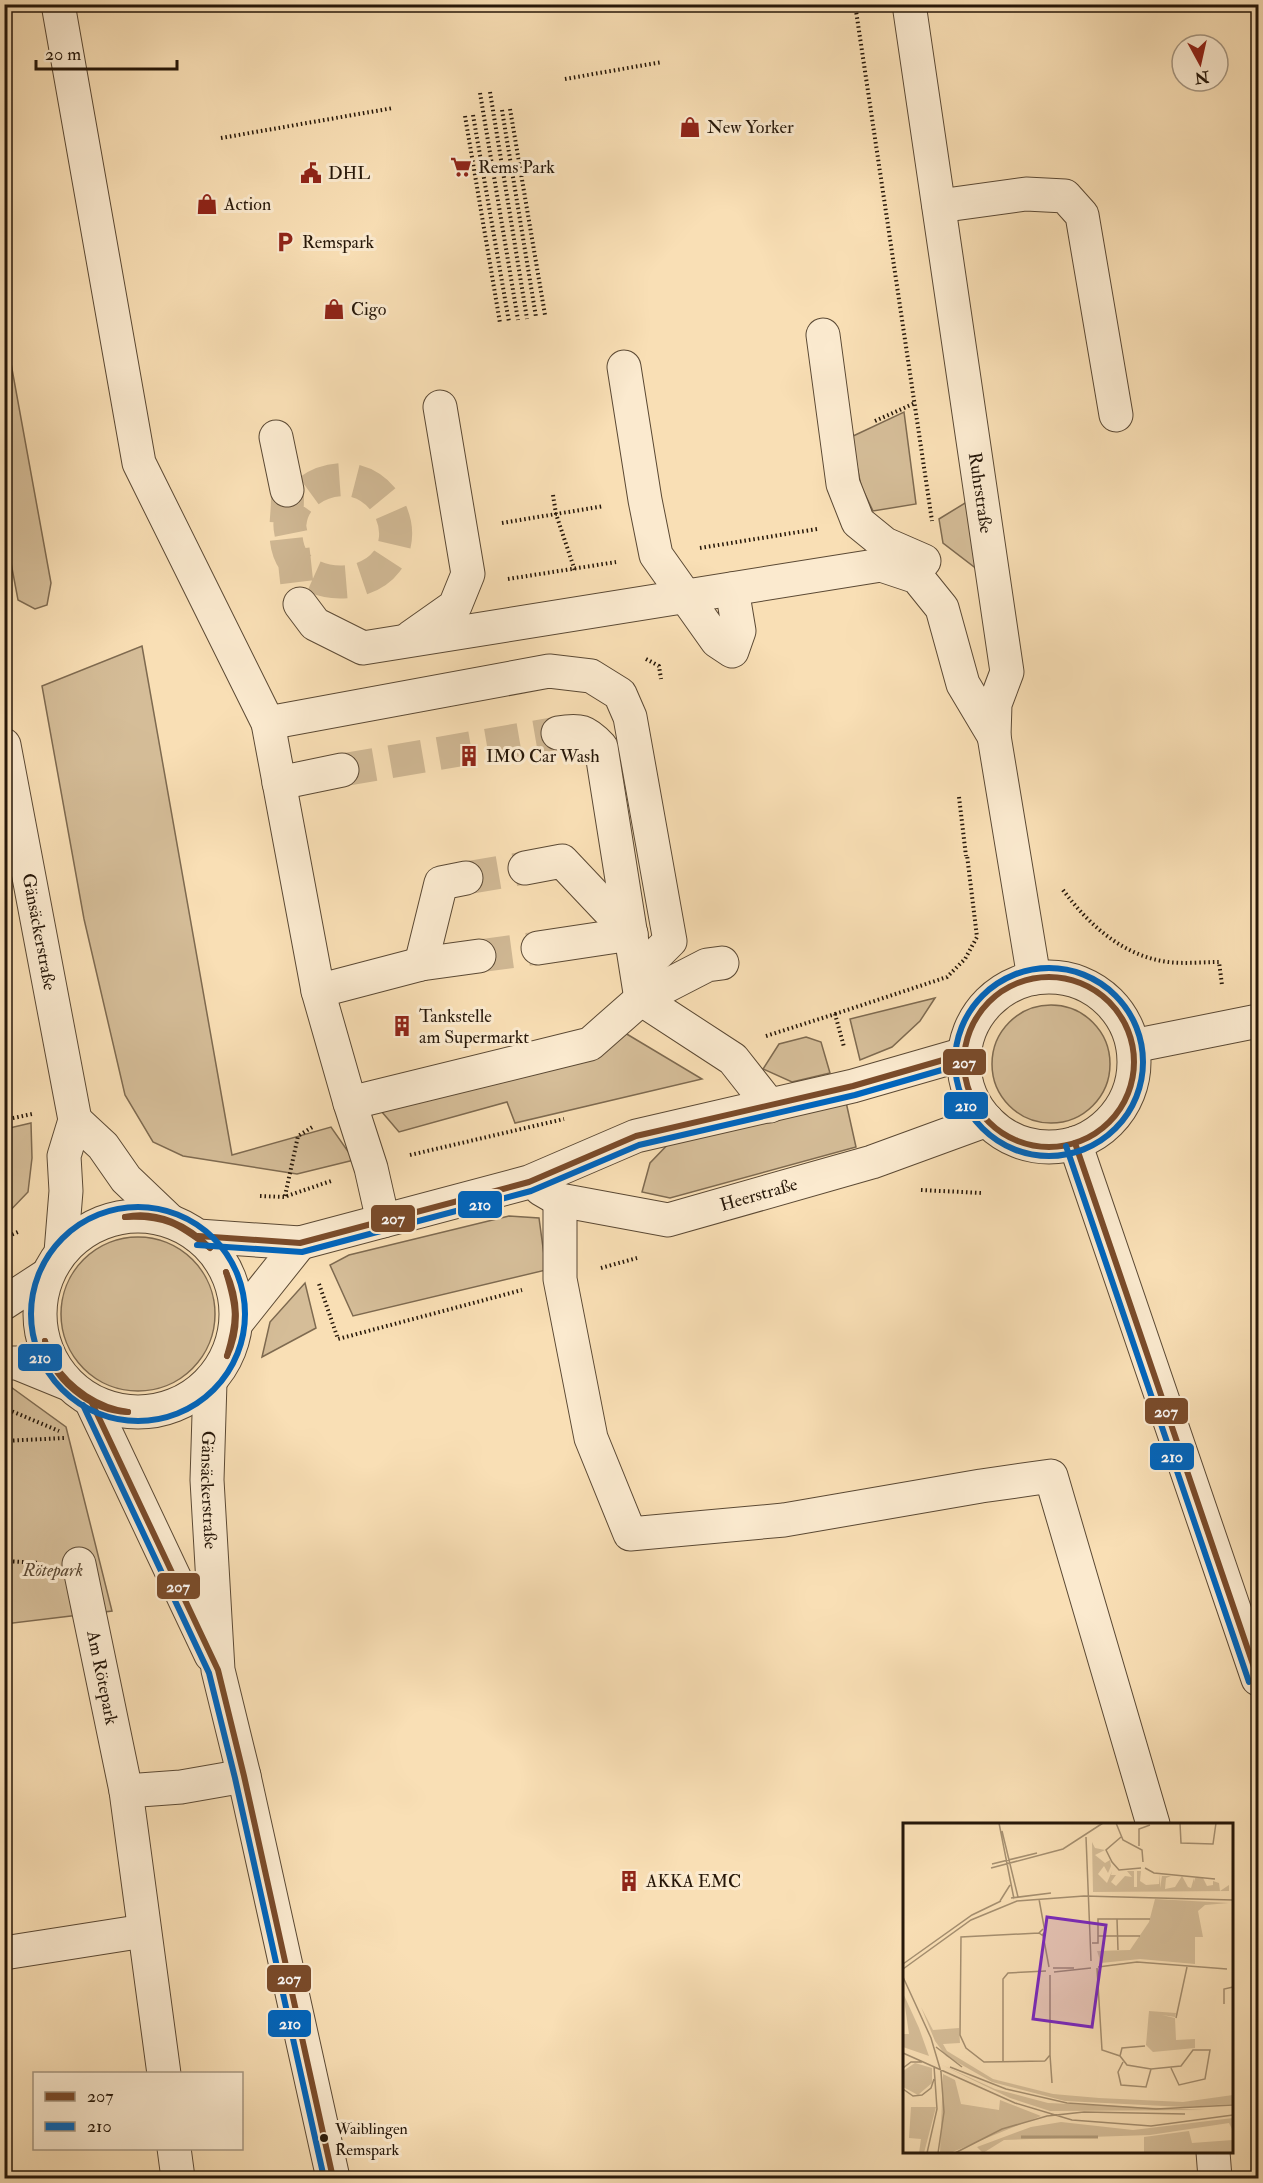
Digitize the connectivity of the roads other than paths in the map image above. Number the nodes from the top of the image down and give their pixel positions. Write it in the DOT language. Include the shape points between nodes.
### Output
graph roads {
  1 [pos="58,4"];
  2 [pos="909,4"];
  3 [pos="939,206"];
  4 [pos="823,335"];
  5 [pos="624,366"];
  6 [pos="440,406"];
  7 [pos="1116,415"];
  8 [pos="276,437"];
  9 [pos="287,490"];
  10 [pos="732,590"];
  11 [pos="685,598"];
  12 [pos="300,604"];
  13 [pos="405,641"];
  14 [pos="994,720"];
  15 [pos="268,723"];
  16 [pos="558,733"];
  17 [pos="4,745"];
  18 [pos="342,770"];
  19 [pos="279,783"];
  20 [pos="525,868"];
  21 [pos="466,878"];
  22 [pos="631,934"];
  23 [pos="538,948"];
  24 [pos="479,956"];
  25 [pos="722,963"];
  26 [pos="421,964"];
  27 [pos="1034,978"];
  28 [pos="640,986"];
  29 [pos="318,991"];
  30 [pos="1258,1020"];
  31 [pos="1133,1046"];
  32 [pos="964,1054"];
  33 [pos="350,1103"];
  34 [pos="770,1106"];
  35 [pos="75,1120"];
  36 [pos="987,1120"];
  37 [pos="1075,1143"];
  38 [pos="529,1182"];
  39 [pos="560,1200"];
  40 [pos="169,1220"];
  41 [pos="383,1221"];
  42 [pos="198,1236"];
  43 [pos="300,1243"];
  44 [pos="54,1263"];
  45 [pos="4,1303"];
  46 [pos="237,1322"];
  47 [pos="4,1362"];
  48 [pos="210,1382"];
  49 [pos="78,1392"];
  50 [pos="79,1564"];
  51 [pos="218,1670"];
  52 [pos="1258,1679"];
  53 [pos="244,1776"];
  54 [pos="126,1791"];
  55 [pos="1153,1823"];
  56 [pos="144,1931"];
  57 [pos="4,1953"];
  58 [pos="164,2072"];
  59 [pos="174,2150"];
  60 [pos="1214,2153"];
  61 [pos="178,2178"];
  62 [pos="333,2178"];
  63 [pos="1215,2178"];
  1 -- 15 [label="street" via="139,463"];
  2 -- 3 [label="street, Ruhrstraße"];
  3 -- 7 [label="street" via="1026,194 1065,196 1082,215"];
  3 -- 14 [label="street, Ruhrstraße" via="1007,672"];
  4 -- 14 [label="street" via="843,484 858,522 885,543 922,560 955,595"];
  5 -- 11 [label="street" via="656,555"];
  6 -- 13 [label="street" via="468,574 454,606"];
  8 -- 9 [label="street"];
  10 -- 11 [label="street"];
  10 -- 11 [label="street" via="739,631 732,651 717,640"];
  10 -- 14 [label="street" via="880,566 916,577 942,608 963,684"];
  11 -- 13 [label="street"];
  12 -- 13 [label="street" via="315,624 363,648"];
  14 -- 27 [label="street, Ruhrstraße"];
  15 -- 19 [label="street"];
  15 -- 28 [label="street" via="549,671 591,676 620,694 630,717 670,940"];
  16 -- 22 [label="street" via="572,730 589,734 601,747"];
  17 -- 35 [label="street, Gänsäckerstraße"];
  18 -- 19 [label="street"];
  19 -- 29 [label="street"];
  20 -- 22 [label="street" via="562,861"];
  21 -- 26 [label="street" via="441,883"];
  22 -- 23 [label="street"];
  22 -- 28 [label="street"];
  24 -- 26 [label="street"];
  25 -- 28 [label="street"];
  26 -- 29 [label="street"];
  27 -- 31 [label="street" via="1060,978 1086,985 1108,1000 1124,1021"];
  27 -- 32 [label="street" via="1008,988 987,1005 972,1028"];
  28 -- 33 [label="street" via="590,1044"];
  28 -- 34 [label="street" via="733,1059"];
  29 -- 33 [label="street"];
  30 -- 31 [label="street"];
  31 -- 37 [label="street" via="1134,1070 1128,1095 1116,1116 1098,1133"];
  32 -- 34 [label="street"];
  32 -- 36 [label="street" via="965,1078 973,1101"];
  33 -- 41 [label="street"];
  34 -- 38 [label="street" via="636,1136"];
  35 -- 40 [label="street" via="103,1146 126,1179"];
  35 -- 44 [label="street, Gänsäckerstraße" via="64,1156 66,1191"];
  36 -- 37 [label="street" via="1005,1136 1028,1144 1051,1147"];
  36 -- 39 [label="street, Heerstraße" via="872,1162 668,1220"];
  37 -- 52 [label="street"];
  38 -- 39 [label="street, Heerstraße"];
  38 -- 41 [label="street"];
  39 -- 55 [label="street" via="560,1279 591,1438 630,1534 784,1520 1051,1476"];
  40 -- 42 [label="street"];
  40 -- 44 [label="street" via="136,1215 104,1221 80,1234"];
  41 -- 43 [label="street"];
  42 -- 43 [label="street"];
  42 -- 46 [label="street" via="221,1259 226,1270"];
  43 -- 46 [label="street"];
  44 -- 45 [label="street"];
  44 -- 49 [label="street" via="40,1300 40,1327 48,1357"];
  46 -- 48 [label="street" via="229,1354"];
  47 -- 49 [label="street" via="17,1363"];
  48 -- 49 [label="street" via="184,1402 159,1411 120,1412"];
  48 -- 51 [label="street, Gänsäckerstraße" via="207,1480"];
  49 -- 51 [label="street, Gänsäckerstraße"];
  50 -- 54 [label="street, Am Rötepark"];
  51 -- 53 [label="street, Gänsäckerstraße"];
  53 -- 54 [label="street"];
  53 -- 62 [label="street, Gänsäckerstraße"];
  54 -- 56 [label="street, Am Rötepark"];
  56 -- 57 [label="street"];
  56 -- 58 [label="street, Am Rötepark"];
  59 -- 61 [label="street"];
  60 -- 63 [label="street"];
}
